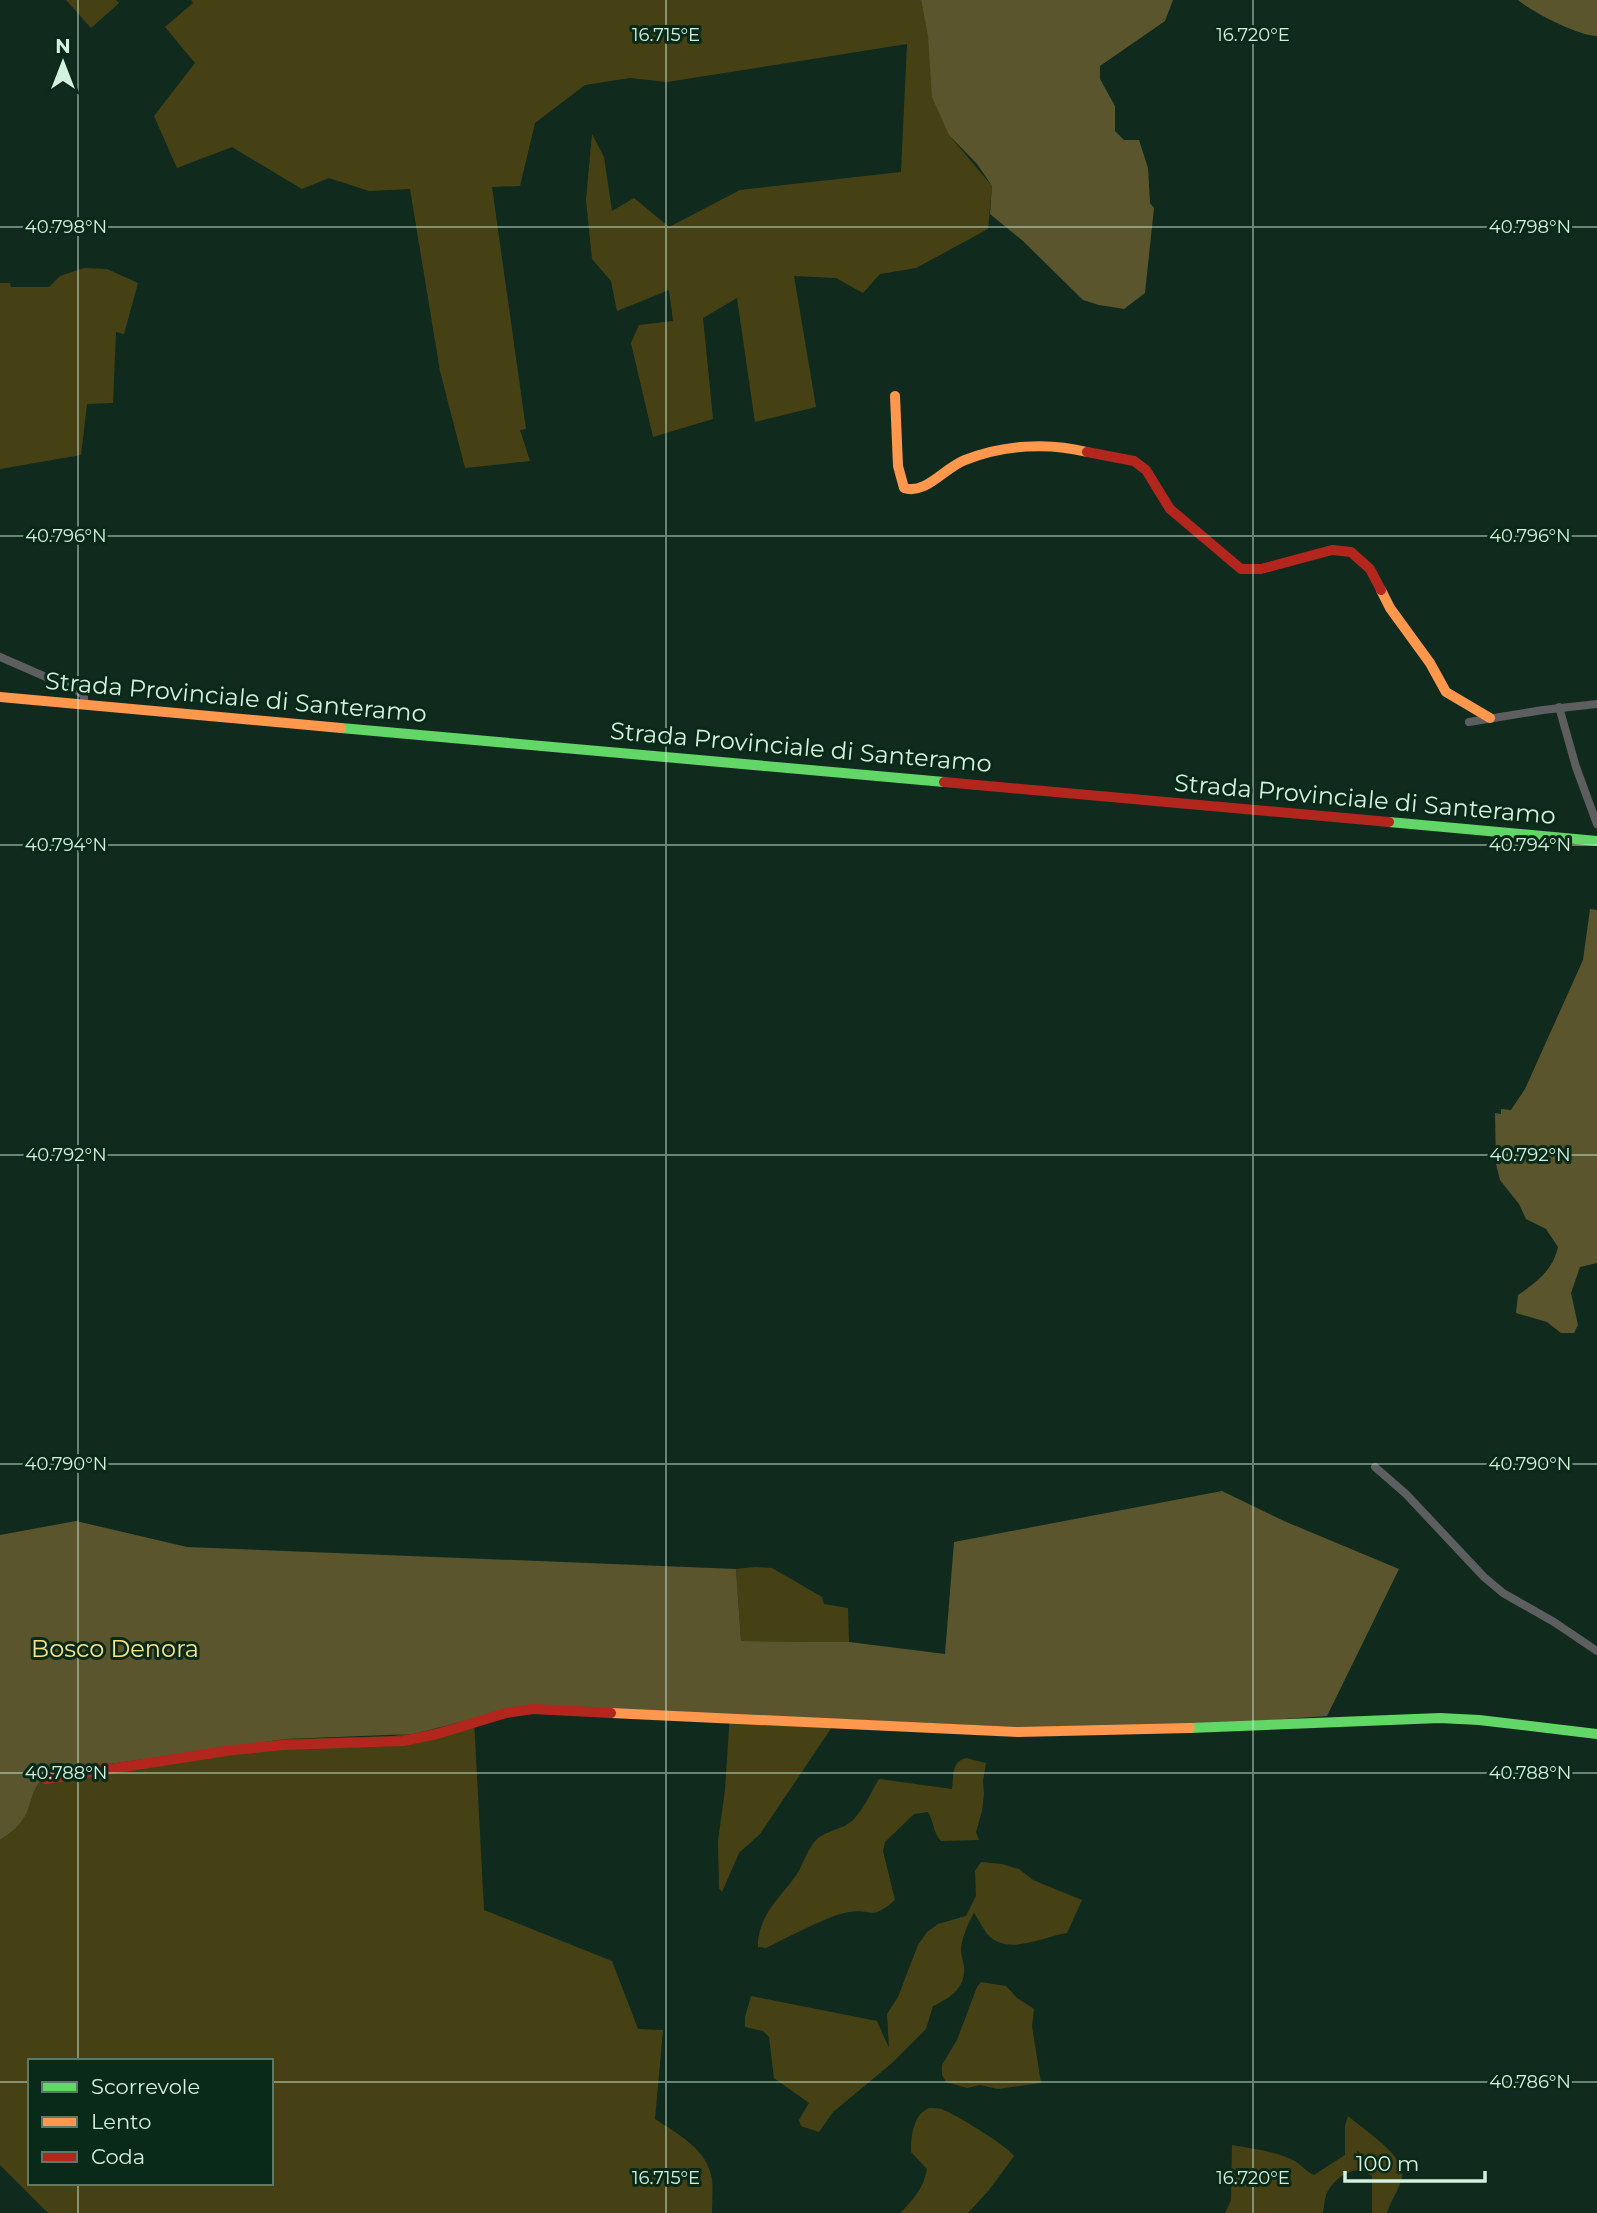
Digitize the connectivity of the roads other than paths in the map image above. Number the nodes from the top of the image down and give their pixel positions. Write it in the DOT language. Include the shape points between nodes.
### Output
graph roads {
  1 [pos="895,396"];
  2 [pos="0,657"];
  3 [pos="0,697"];
  4 [pos="84,704"];
  5 [pos="1597,704"];
  6 [pos="1559,708"];
  7 [pos="1490,719"];
  8 [pos="1469,722"];
  9 [pos="1597,824"];
  10 [pos="1597,841"];
  11 [pos="1375,1467"];
  12 [pos="1597,1651"];
  13 [pos="1597,1734"];
  14 [pos="46,1780"];
  1 -- 7 [label="street" via="904,488 925,487 949,468 976,456 1017,447 1063,446 1143,466 1170,509 1241,569 1261,569 1332,550 1351,552 1370,569 1446,692"];
  2 -- 4 [label="street" via="78,691"];
  3 -- 4 [label="street, Strada Provinciale di Santeramo"];
  4 -- 10 [label="street, Strada Provinciale di Santeramo"];
  5 -- 6 [label="street"];
  6 -- 7 [label="street"];
  6 -- 9 [label="street"];
  7 -- 8 [label="street"];
  11 -- 12 [label="street" via="1503,1593"];
  13 -- 14 [label="street" via="1440,1718 1018,1732 533,1709 402,1741 257,1747"];
}
